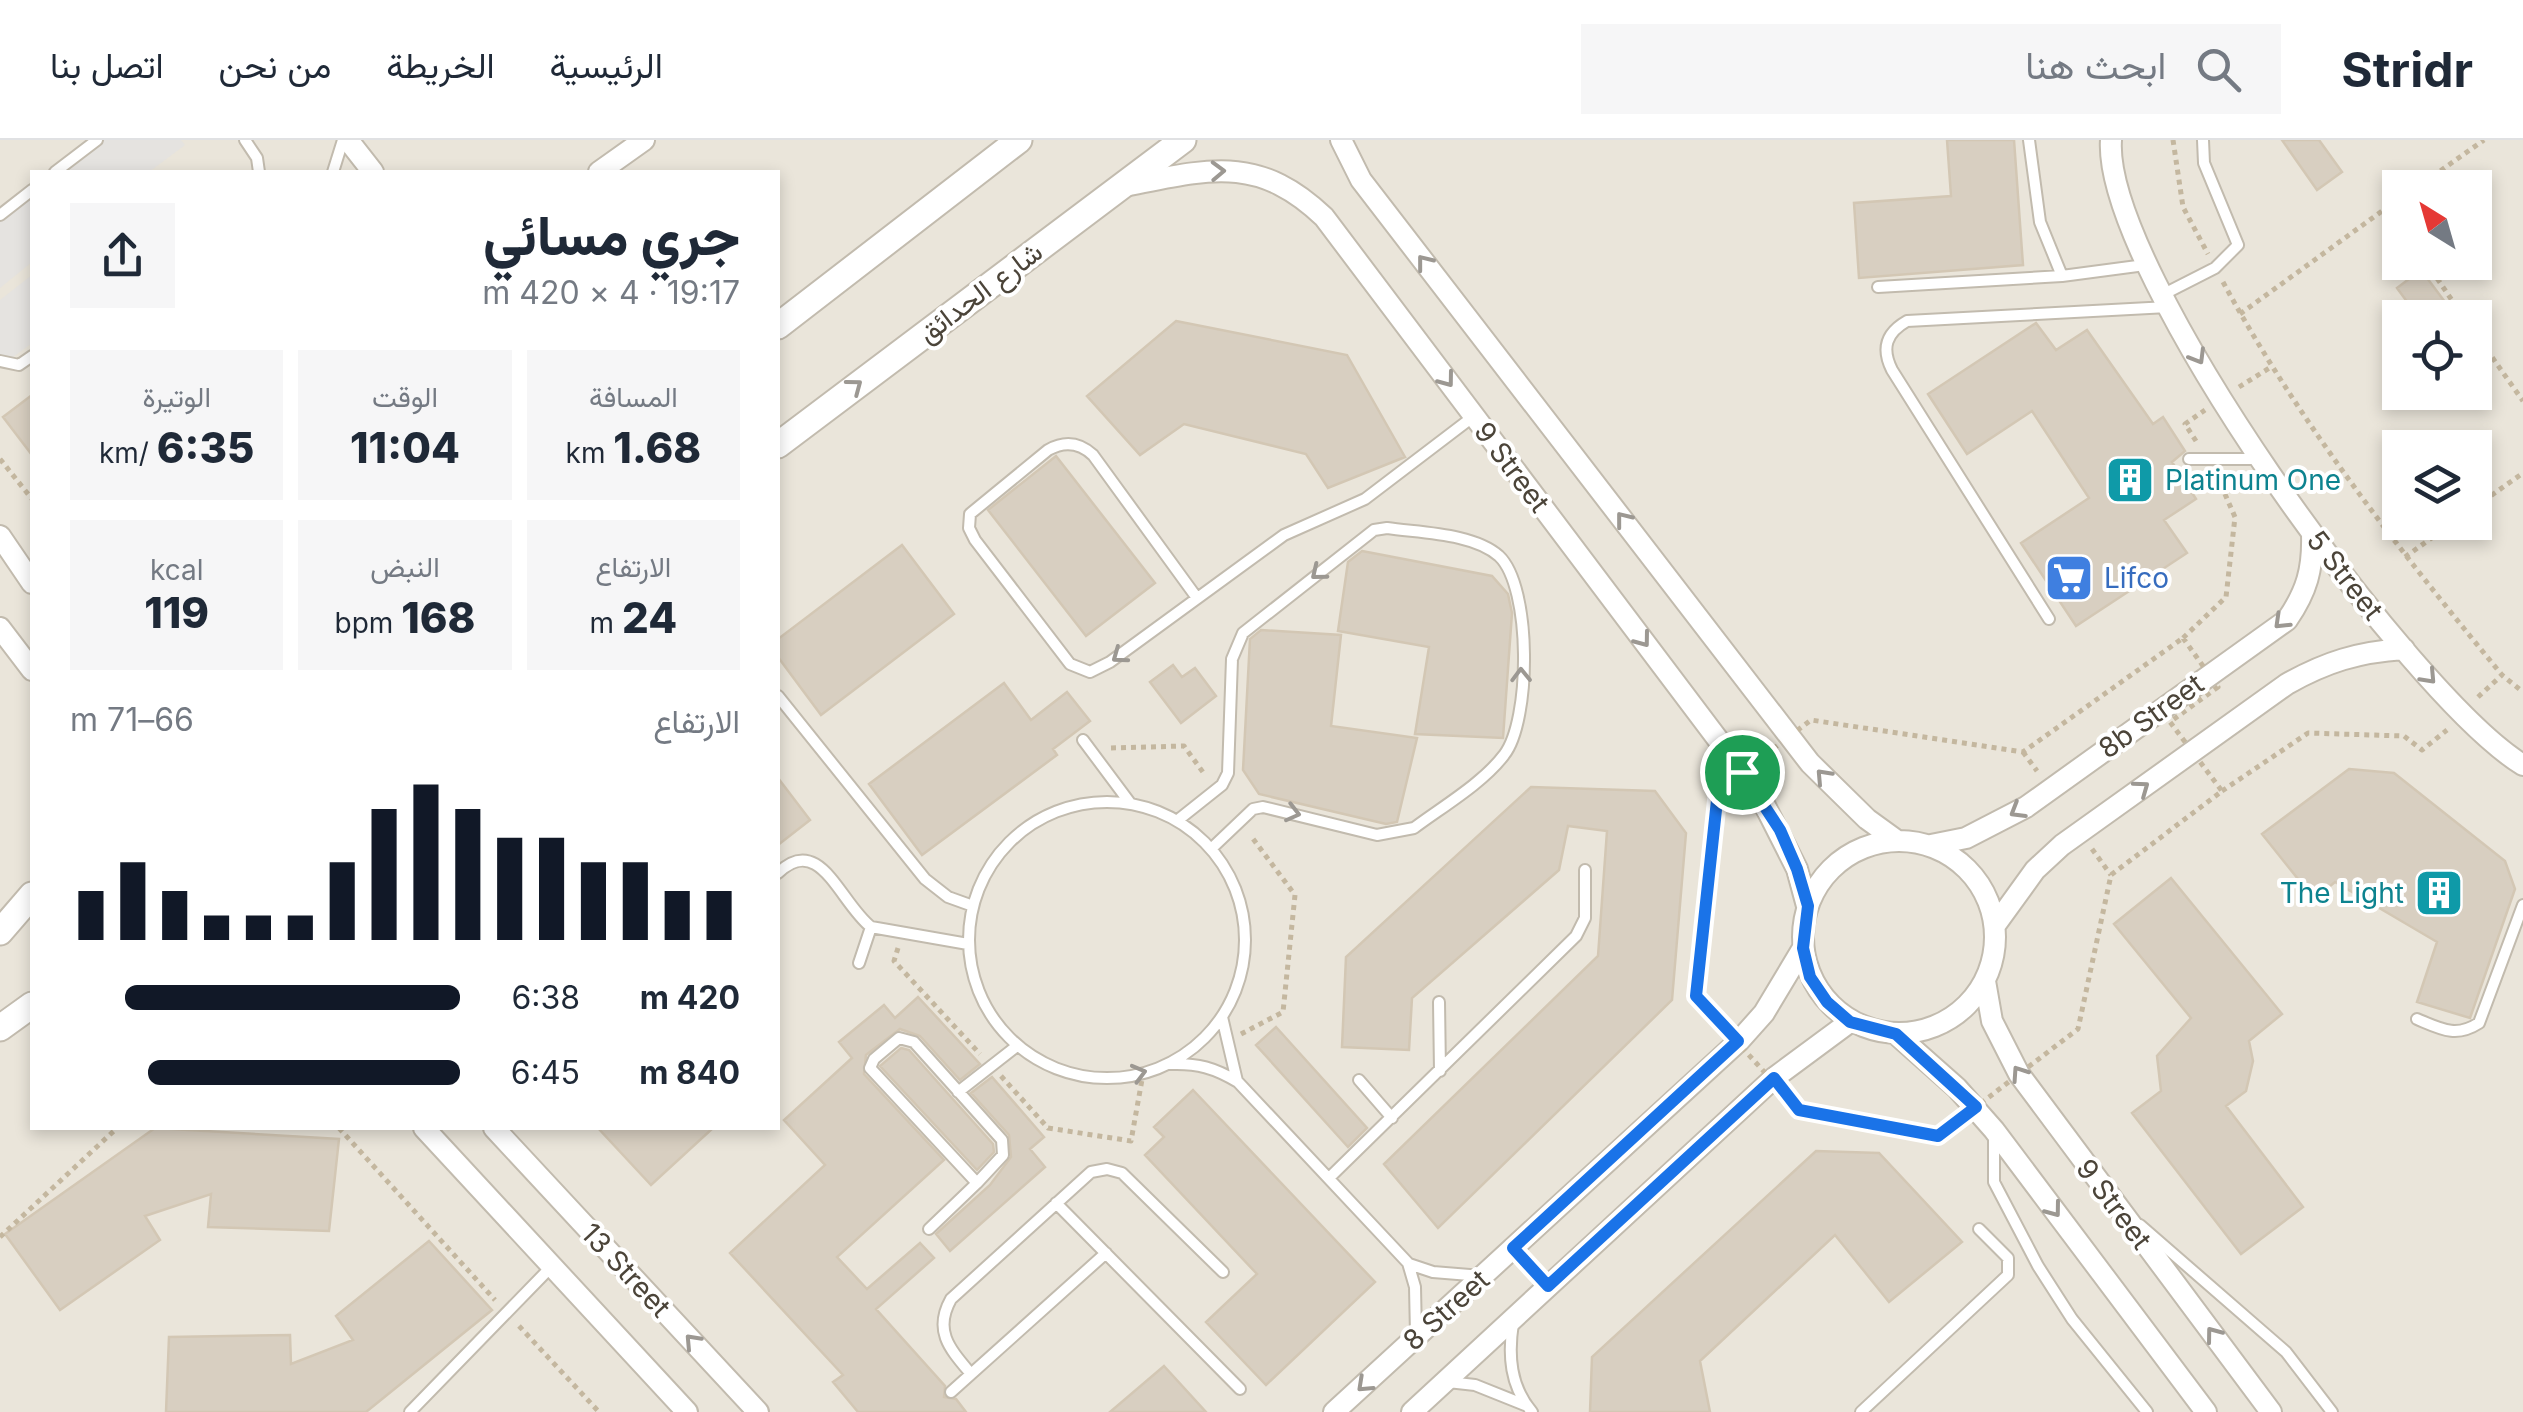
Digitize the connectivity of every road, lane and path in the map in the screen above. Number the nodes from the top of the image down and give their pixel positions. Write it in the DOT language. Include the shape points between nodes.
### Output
graph roads {
  1 [pos="97,140"];
  2 [pos="246,140"];
  3 [pos="345,140"];
  4 [pos="644,140"];
  5 [pos="1019,140"];
  6 [pos="1184,140"];
  7 [pos="1341,140"];
  8 [pos="2029,140"];
  9 [pos="2111,140"];
  10 [pos="2173,140"];
  11 [pos="2203,140"];
  12 [pos="2484,140"];
  13 [pos="58,170"];
  14 [pos="260,170"];
  15 [pos="334,170"];
  16 [pos="371,170"];
  17 [pos="603,170"];
  18 [pos="2442,170"];
  19 [pos="1122,186"];
  20 [pos="30,192"];
  21 [pos="2382,211"];
  22 [pos="0,215"];
  23 [pos="2145,265"];
  24 [pos="2215,268"];
  25 [pos="2062,276"];
  26 [pos="1878,287"];
  27 [pos="2165,301"];
  28 [pos="2240,314"];
  29 [pos="780,324"];
  30 [pos="2492,357"];
  31 [pos="30,358"];
  32 [pos="0,362"];
  33 [pos="2270,368"];
  34 [pos="2223,398"];
  35 [pos="2523,401"];
  36 [pos="1474,416"];
  37 [pos="780,443"];
  38 [pos="0,458"];
  39 [pos="2262,459"];
  40 [pos="2189,460"];
  41 [pos="2208,461"];
  42 [pos="2523,473"];
  43 [pos="2492,495"];
  44 [pos="30,496"];
  45 [pos="2312,535"];
  46 [pos="0,536"];
  47 [pos="2429,540"];
  48 [pos="2405,557"];
  49 [pos="30,580"];
  50 [pos="1197,598"];
  51 [pos="2049,620"];
  52 [pos="0,628"];
  53 [pos="2183,638"];
  54 [pos="2404,649"];
  55 [pos="30,667"];
  56 [pos="2208,674"];
  57 [pos="2502,675"];
  58 [pos="2523,692"];
  59 [pos="780,698"];
  60 [pos="2462,713"];
  61 [pos="1790,736"];
  62 [pos="1086,744"];
  63 [pos="2191,753"];
  64 [pos="2523,765"];
  65 [pos="1742,772"];
  66 [pos="1216,790"];
  67 [pos="2222,791"];
  68 [pos="1130,803"];
  69 [pos="1178,820"];
  70 [pos="1240,821"];
  71 [pos="2080,832"];
  72 [pos="1896,840"];
  73 [pos="1932,845"];
  74 [pos="1212,848"];
  75 [pos="1585,870"];
  76 [pos="780,872"];
  77 [pos="2111,876"];
  78 [pos="30,896"];
  79 [pos="2523,905"];
  80 [pos="972,906"];
  81 [pos="1808,906"];
  82 [pos="1996,924"];
  83 [pos="871,926"];
  84 [pos="0,932"];
  85 [pos="968,944"];
  86 [pos="1803,948"];
  87 [pos="859,963"];
  88 [pos="1985,982"];
  89 [pos="1438,1002"];
  90 [pos="30,1006"];
  91 [pos="1222,1017"];
  92 [pos="2417,1019"];
  93 [pos="1850,1022"];
  94 [pos="0,1028"];
  95 [pos="1896,1034"];
  96 [pos="1738,1041"];
  97 [pos="1225,1042"];
  98 [pos="1017,1046"];
  99 [pos="1168,1064"];
  100 [pos="1440,1071"];
  101 [pos="2019,1074"];
  102 [pos="1774,1078"];
  103 [pos="1359,1080"];
  104 [pos="1238,1082"];
  105 [pos="958,1092"];
  106 [pos="1976,1107"];
  107 [pos="1392,1118"];
  108 [pos="115,1130"];
  109 [pos="341,1130"];
  110 [pos="426,1130"];
  111 [pos="496,1130"];
  112 [pos="1994,1130"];
  113 [pos="1329,1178"];
  114 [pos="977,1183"];
  115 [pos="2110,1200"];
  116 [pos="1056,1203"];
  117 [pos="929,1229"];
  118 [pos="1979,1229"];
  119 [pos="0,1237"];
  120 [pos="1106,1253"];
  121 [pos="1409,1264"];
  122 [pos="551,1267"];
  123 [pos="1222,1272"];
  124 [pos="1482,1276"];
  125 [pos="507,1313"];
  126 [pos="1513,1322"];
  127 [pos="1416,1336"];
  128 [pos="971,1374"];
  129 [pos="1448,1382"];
  130 [pos="1240,1389"];
  131 [pos="950,1392"];
  132 [pos="1529,1409"];
  133 [pos="410,1412"];
  134 [pos="599,1412"];
  135 [pos="688,1412"];
  136 [pos="758,1412"];
  137 [pos="1334,1412"];
  138 [pos="1412,1412"];
  139 [pos="1861,1412"];
  140 [pos="2147,1412"];
  141 [pos="2206,1412"];
  142 [pos="2271,1412"];
  143 [pos="2332,1412"];
  1 -- 13 [label="lane"];
  2 -- 14 [label="lane"];
  3 -- 15 [label="lane"];
  3 -- 16 [label="street"];
  4 -- 17 [label="street"];
  5 -- 29 [label="street"];
  6 -- 19 [label="street, شارع الحدائق"];
  61 -- 7 [label="street, 9 Street, one-way" via="1361,180"];
  8 -- 25 [label="lane" via="2040,222"];
  9 -- 23 [label="street, 5 Street" via="2120,210"];
  10 -- 24 [label="path" via="2183,208"];
  11 -- 24 [label="lane" via="2204,164 2238,245"];
  12 -- 18 [label="path"];
  19 -- 36 [label="street, 9 Street, one-way" via="1240,170 1300,194"];
  37 -- 19 [label="street, شارع الحدائق, one-way"];
  20 -- 22 [label="lane"];
  21 -- 28 [label="path"];
  23 -- 25 [label="lane"];
  23 -- 27 [label="street, 5 Street"];
  24 -- 27 [label="lane"];
  24 -- 28 [label="path"];
  25 -- 26 [label="lane"];
  27 -- 34 [label="street, 5 Street, one-way"];
  27 -- 51 [label="lane" via="1907,321 1886,341 1892,370"];
  28 -- 33 [label="path"];
  30 -- 35 [label="path"];
  31 -- 32 [label="lane" via="20,365"];
  33 -- 34 [label="path"];
  33 -- 48 [label="path"];
  34 -- 39 [label="street, 5 Street"];
  34 -- 41 [label="path" via="2185,424"];
  36 -- 50 [label="lane" via="1365,499 1284,535"];
  36 -- 65 [label="street, 9 Street, one-way"];
  38 -- 44 [label="path"];
  39 -- 41 [label="lane"];
  39 -- 45 [label="street, 5 Street"];
  40 -- 41 [label="lane"];
  41 -- 53 [label="path" via="2235,517 2232,568 2226,597"];
  42 -- 43 [label="path"];
  45 -- 54 [label="street, 5 Street"];
  45 -- 56 [label="street, 8b Street, one-way" via="2313,565 2288,620"];
  46 -- 49 [label="street"];
  47 -- 48 [label="path"];
  48 -- 57 [label="path"];
  50 -- 50 [label="lane, one-way" via="1100,669 1070,664 969,528 974,508 1048,450 1072,443 1093,454"];
  52 -- 55 [label="street"];
  53 -- 56 [label="path"];
  53 -- 61 [label="path" via="2024,752 1811,720"];
  54 -- 60 [label="street, 5 Street, one-way"];
  54 -- 63 [label="street, 8b Street" via="2323,663"];
  56 -- 63 [label="path" via="2218,686 2170,722"];
  56 -- 73 [label="street, 8b Street, one-way" via="2026,806 1966,838"];
  57 -- 58 [label="path"];
  57 -- 60 [label="path"];
  59 -- 80 [label="lane" via="926,879"];
  60 -- 64 [label="street, 5 Street"];
  60 -- 67 [label="path" via="2422,750 2404,736 2308,732"];
  61 -- 65 [label="path"];
  72 -- 61 [label="street, 9 Street, one-way" via="1838,792"];
  62 -- 66 [label="path" via="1184,746"];
  62 -- 68 [label="lane"];
  63 -- 67 [label="path"];
  71 -- 63 [label="street, 8b Street, one-way"];
  65 -- 81 [label="street, 9 Street" via="1780,830"];
  65 -- 96 [label="path" via="1718,791 1696,996"];
  66 -- 69 [label="lane"];
  70 -- 66 [label="lane, one-way" via="1263,807 1396,834 1429,817 1503,758 1522,712 1520,597 1513,573 1475,543 1387,528 1362,537 1237,640 1228,773"];
  67 -- 77 [label="path"];
  68 -- 69 [label="lane"];
  68 -- 80 [label="lane" via="1078,805 1031,824 1005,846"];
  69 -- 74 [label="lane"];
  70 -- 74 [label="lane"];
  70 -- 97 [label="path" via="1295,894 1283,1012"];
  71 -- 77 [label="path"];
  71 -- 82 [label="street, 8b Street" via="2036,870"];
  72 -- 73 [label="street"];
  72 -- 81 [label="street" via="1858,849 1827,872"];
  73 -- 82 [label="street" via="1962,862 1985,890"];
  74 -- 91 [label="lane" via="1238,896 1246,949"];
  75 -- 100 [label="lane" via="1585,918 1576,936"];
  76 -- 83 [label="lane" via="792,860 818,863"];
  77 -- 101 [label="path" via="2078,1029"];
  78 -- 84 [label="street"];
  79 -- 92 [label="lane" via="2480,1023 2449,1032"];
  80 -- 85 [label="lane"];
  81 -- 86 [label="street"];
  82 -- 88 [label="street"];
  83 -- 85 [label="lane"];
  83 -- 87 [label="lane"];
  85 -- 98 [label="lane" via="982,1000"];
  86 -- 93 [label="street" via="1810,977"];
  86 -- 96 [label="street, 8 Street" via="1764,1013"];
  88 -- 95 [label="street" via="1946,1021"];
  101 -- 88 [label="street, 9 Street, one-way" via="1992,1021"];
  89 -- 100 [label="lane"];
  90 -- 94 [label="street"];
  91 -- 97 [label="lane"];
  91 -- 99 [label="lane"];
  93 -- 95 [label="street"];
  93 -- 102 [label="street, 8 Street"];
  95 -- 106 [label="street, 9 Street"];
  96 -- 102 [label="path"];
  96 -- 124 [label="street, 8 Street"];
  97 -- 104 [label="lane"];
  98 -- 99 [label="lane, one-way" via="1054,1068 1096,1078"];
  98 -- 105 [label="lane"];
  99 -- 104 [label="lane" via="1204,1066"];
  100 -- 107 [label="lane"];
  101 -- 106 [label="path"];
  101 -- 115 [label="street, 9 Street"];
  102 -- 106 [label="path" via="1799,1110 1938,1136"];
  102 -- 126 [label="street, 8 Street"];
  103 -- 107 [label="lane"];
  104 -- 113 [label="lane"];
  105 -- 114 [label="lane" via="1004,1148"];
  105 -- 114 [label="lane" via="907,1038 892,1042 870,1064"];
  106 -- 112 [label="street, 9 Street"];
  107 -- 113 [label="lane"];
  108 -- 119 [label="path"];
  109 -- 125 [label="path"];
  110 -- 122 [label="street, 13 Street"];
  136 -- 111 [label="street, 13 Street, one-way"];
  112 -- 140 [label="lane" via="1994,1182 2038,1266"];
  112 -- 141 [label="street, 9 Street, one-way"];
  113 -- 121 [label="lane"];
  114 -- 117 [label="lane"];
  142 -- 115 [label="street, 9 Street, one-way"];
  115 -- 143 [label="lane" via="2286,1352"];
  116 -- 120 [label="lane"];
  116 -- 123 [label="lane" via="1092,1172 1122,1172"];
  116 -- 128 [label="lane" via="943,1314 947,1344"];
  118 -- 139 [label="lane" via="2008,1258 2008,1275"];
  120 -- 128 [label="lane"];
  120 -- 130 [label="lane"];
  121 -- 124 [label="lane"];
  121 -- 127 [label="lane"];
  122 -- 125 [label="lane"];
  122 -- 135 [label="street, 13 Street"];
  124 -- 127 [label="street, 8 Street"];
  125 -- 133 [label="lane"];
  125 -- 134 [label="path"];
  126 -- 129 [label="street, 8 Street"];
  126 -- 132 [label="lane" via="1511,1365"];
  127 -- 137 [label="street, 8 Street, one-way"];
  128 -- 131 [label="lane"];
  129 -- 132 [label="lane" via="1502,1393"];
  129 -- 138 [label="street, 8 Street"];
}
